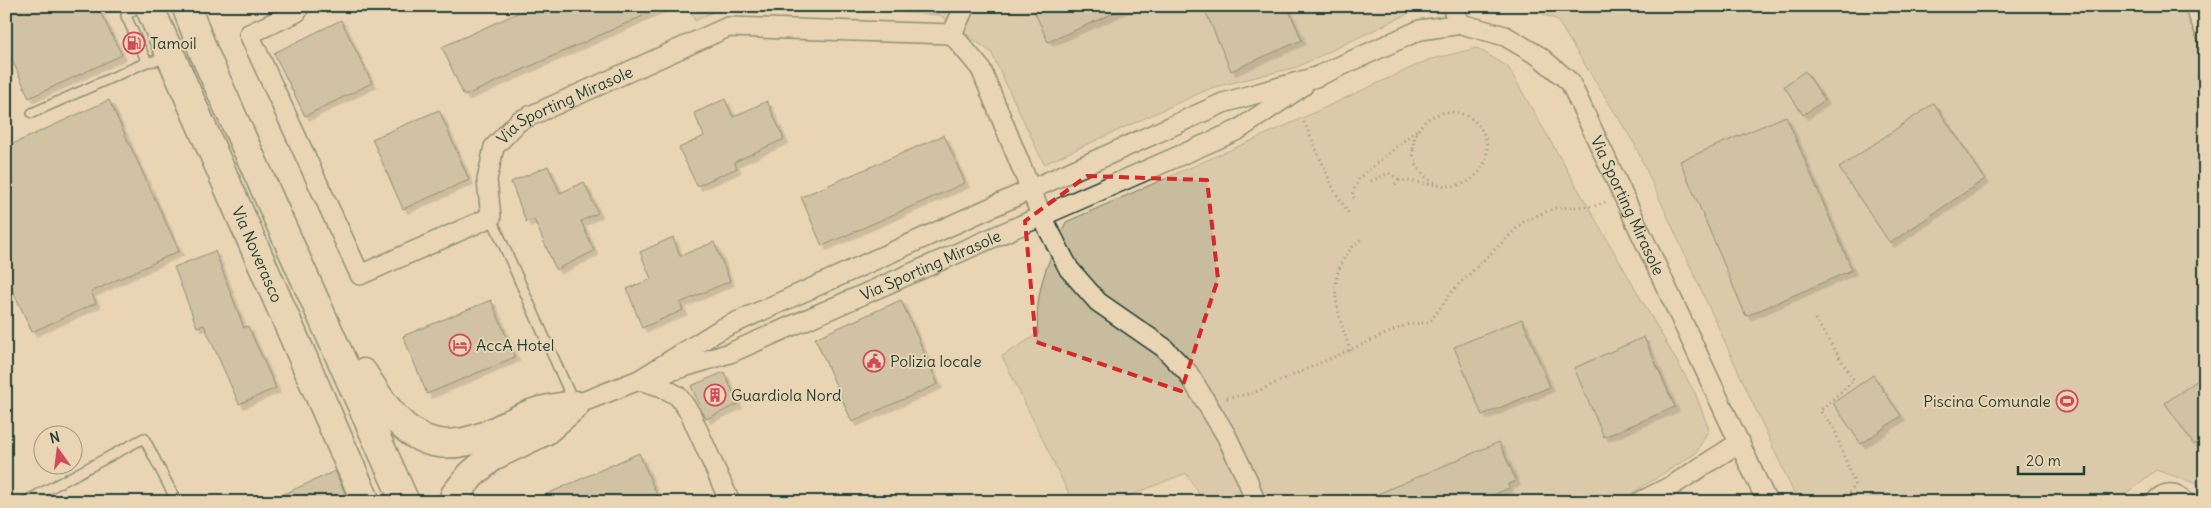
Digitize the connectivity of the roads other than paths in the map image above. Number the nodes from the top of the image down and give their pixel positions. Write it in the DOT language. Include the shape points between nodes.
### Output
graph roads {
  1 [pos="138,6"];
  2 [pos="149,6"];
  3 [pos="186,6"];
  4 [pos="965,6"];
  5 [pos="1451,6"];
  6 [pos="2189,6"];
  7 [pos="297,12"];
  8 [pos="1461,24"];
  9 [pos="952,34"];
  10 [pos="2205,44"];
  11 [pos="160,60"];
  12 [pos="1316,77"];
  13 [pos="32,113"];
  14 [pos="1032,189"];
  15 [pos="491,217"];
  16 [pos="1042,217"];
  17 [pos="305,276"];
  18 [pos="639,380"];
  19 [pos="575,405"];
  20 [pos="1740,442"];
  21 [pos="1673,485"];
  22 [pos="24,502"];
  23 [pos="177,502"];
  24 [pos="366,502"];
  25 [pos="405,502"];
  26 [pos="453,502"];
  27 [pos="730,502"];
  28 [pos="1255,502"];
  29 [pos="1640,502"];
  30 [pos="1654,502"];
  31 [pos="1767,502"];
  32 [pos="2155,502"];
  33 [pos="2185,502"];
  1 -- 11 [label="lane" via="126,16"];
  2 -- 11 [label="main road, Via Noverasco"];
  3 -- 17 [label="main road"];
  4 -- 9 [label="street"];
  5 -- 8 [label="street"];
  6 -- 10 [label="lane"];
  7 -- 15 [label="street" via="249,34 360,275"];
  8 -- 12 [label="street, Via Sporting Mirasole" via="1420,30"];
  8 -- 20 [label="street, Via Sporting Mirasole" via="1505,36 1539,56 1570,82"];
  9 -- 14 [label="street" via="981,69"];
  9 -- 15 [label="street, Via Sporting Mirasole" via="728,27 519,121 494,147 487,180"];
  11 -- 13 [label="lane"];
  11 -- 24 [label="main road, Via Noverasco"];
  12 -- 14 [label="street, Via Sporting Mirasole" via="1223,103"];
  12 -- 16 [label="street, Via Sporting Mirasole" via="1238,130"];
  14 -- 16 [label="street"];
  14 -- 18 [label="street, Via Sporting Mirasole" via="721,328"];
  15 -- 19 [label="lane"];
  16 -- 18 [label="street, Via Sporting Mirasole" via="730,353"];
  16 -- 28 [label="street" via="1069,269 1098,302 1163,347 1188,374 1226,435"];
  17 -- 19 [label="main road" via="381,402 413,434 433,443 454,444 482,436 537,411"];
  17 -- 25 [label="main road"];
  18 -- 19 [label="street"];
  18 -- 27 [label="street" via="678,396 690,413"];
  19 -- 26 [label="main road" via="545,431 493,456 471,475"];
  20 -- 21 [label="street"];
  20 -- 31 [label="street, Via Sporting Mirasole"];
  21 -- 29 [label="street"];
  21 -- 30 [label="street"];
  22 -- 23 [label="lane" via="144,438"];
  32 -- 33 [label="street" via="2168,493"];
}
